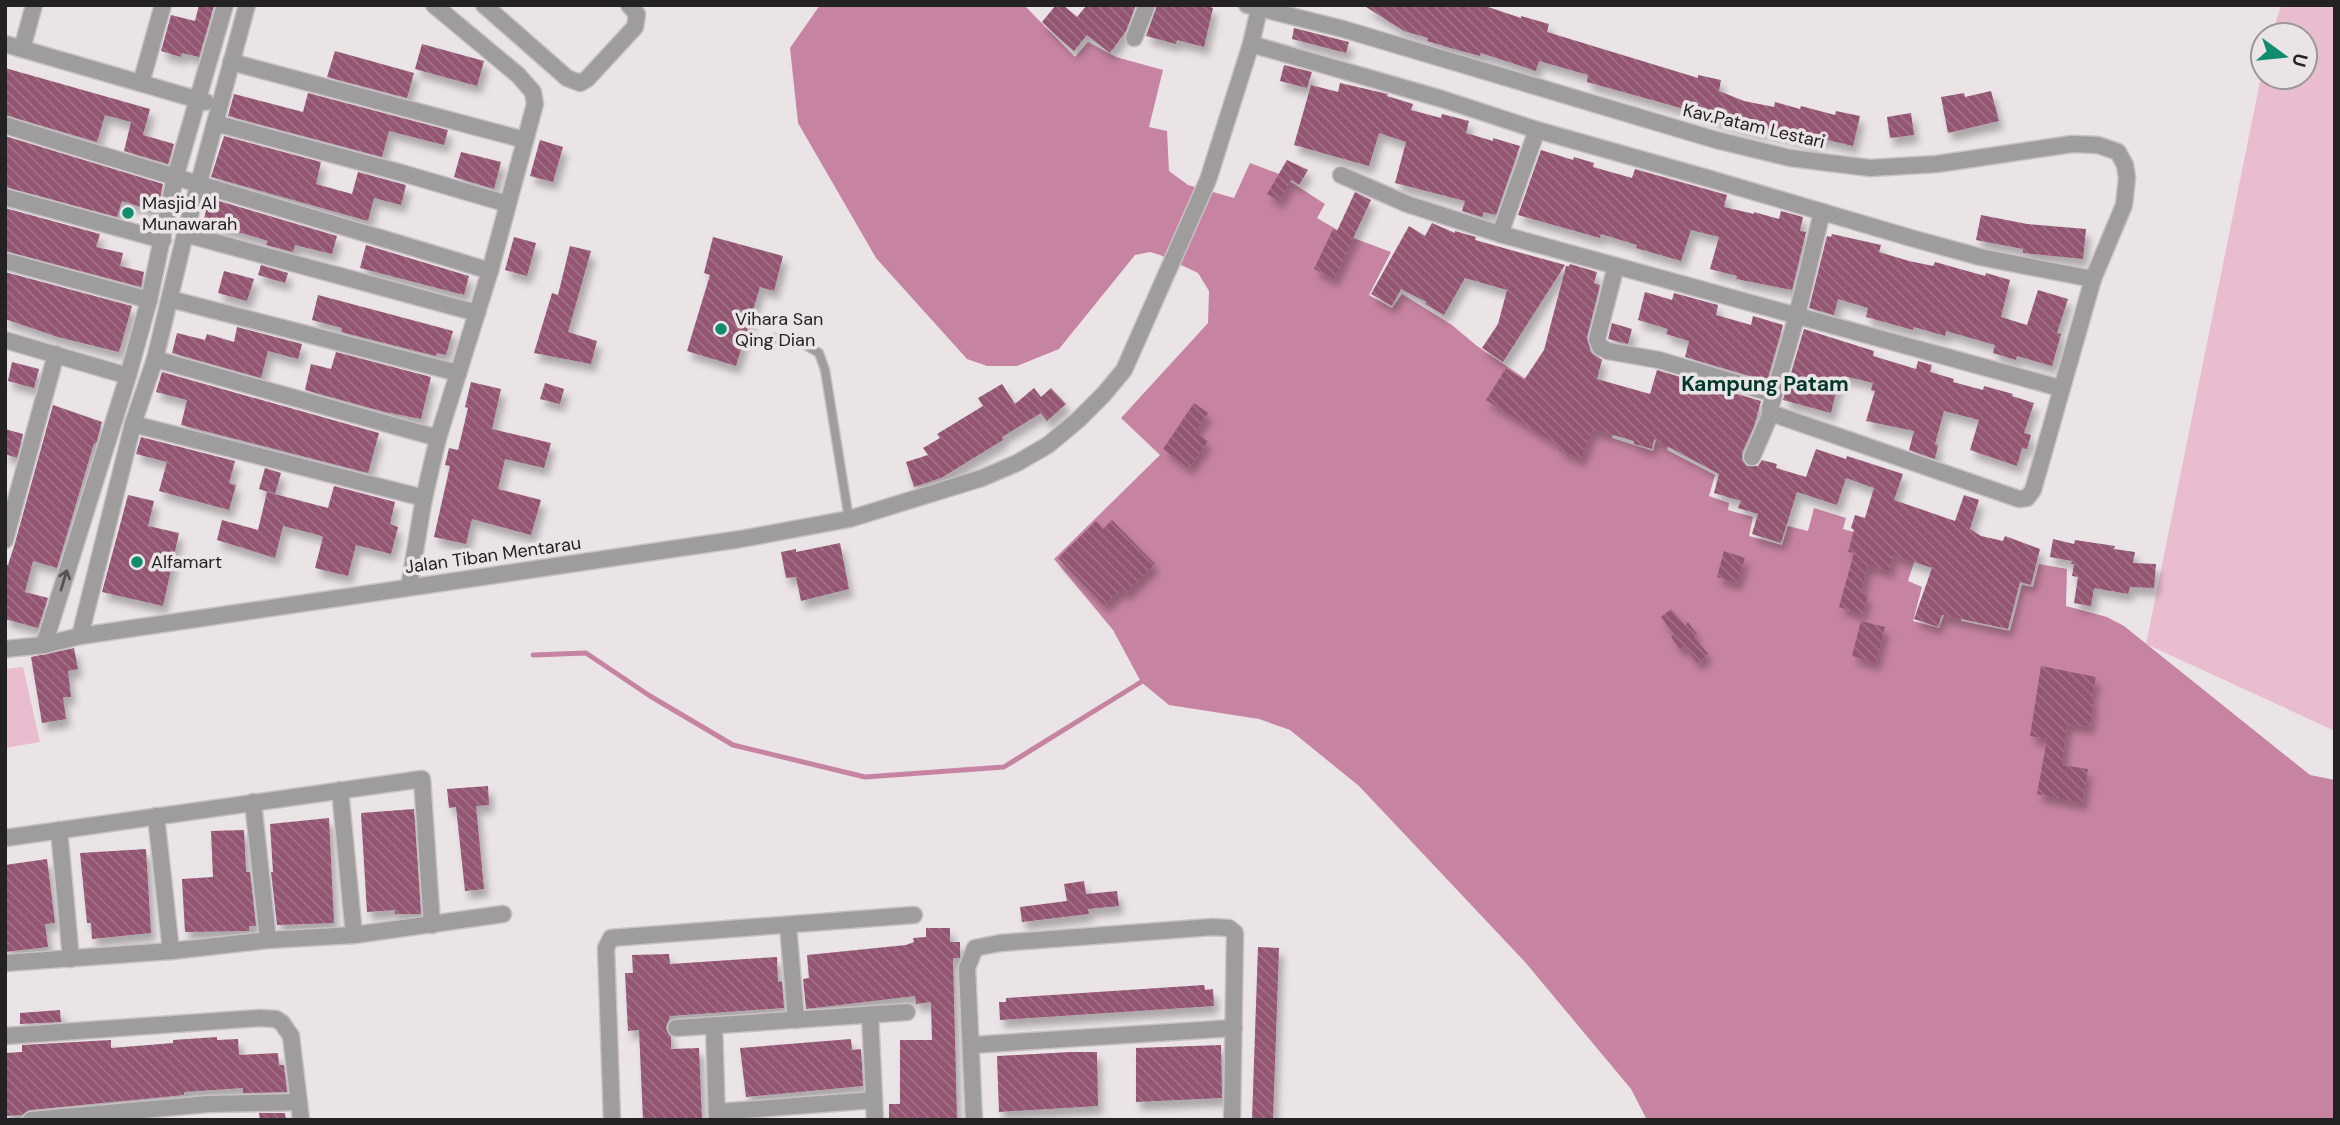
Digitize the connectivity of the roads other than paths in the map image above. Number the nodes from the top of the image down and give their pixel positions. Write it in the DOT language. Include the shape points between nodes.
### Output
graph roads {
  1 [pos="34,5"];
  2 [pos="163,5"];
  3 [pos="225,5"];
  4 [pos="247,5"];
  5 [pos="434,5"];
  6 [pos="484,5"];
  7 [pos="629,5"];
  8 [pos="1147,5"];
  9 [pos="1255,6"];
  10 [pos="1134,38"];
  11 [pos="5,44"];
  12 [pos="1251,44"];
  13 [pos="22,49"];
  14 [pos="231,62"];
  15 [pos="141,83"];
  16 [pos="199,100"];
  17 [pos="219,105"];
  18 [pos="215,123"];
  19 [pos="5,125"];
  20 [pos="1537,130"];
  21 [pos="525,140"];
  22 [pos="1341,175"];
  23 [pos="175,178"];
  24 [pos="199,183"];
  25 [pos="5,197"];
  26 [pos="508,204"];
  27 [pos="1822,212"];
  28 [pos="185,234"];
  29 [pos="1500,234"];
  30 [pos="163,240"];
  31 [pos="5,261"];
  32 [pos="1616,266"];
  33 [pos="490,271"];
  34 [pos="2093,279"];
  35 [pos="1164,282"];
  36 [pos="170,299"];
  37 [pos="149,300"];
  38 [pos="477,313"];
  39 [pos="1797,315"];
  40 [pos="775,338"];
  41 [pos="5,340"];
  42 [pos="56,354"];
  43 [pos="155,359"];
  44 [pos="458,373"];
  45 [pos="128,376"];
  46 [pos="2060,388"];
  47 [pos="1774,394"];
  48 [pos="1771,413"];
  49 [pos="133,424"];
  50 [pos="438,438"];
  51 [pos="1752,457"];
  52 [pos="424,498"];
  53 [pos="849,519"];
  54 [pos="5,540"];
  55 [pos="409,587"];
  56 [pos="80,636"];
  57 [pos="44,645"];
  58 [pos="5,649"];
  59 [pos="340,790"];
  60 [pos="253,802"];
  61 [pos="156,816"];
  62 [pos="59,830"];
  63 [pos="5,838"];
  64 [pos="503,914"];
  65 [pos="914,915"];
  66 [pos="432,925"];
  67 [pos="784,926"];
  68 [pos="354,935"];
  69 [pos="268,940"];
  70 [pos="171,951"];
  71 [pos="71,959"];
  72 [pos="5,963"];
  73 [pos="907,1012"];
  74 [pos="870,1014"];
  75 [pos="792,1021"];
  76 [pos="714,1025"];
  77 [pos="676,1028"];
  78 [pos="1234,1028"];
  79 [pos="5,1036"];
  80 [pos="971,1045"];
  81 [pos="874,1100"];
  82 [pos="299,1102"];
  83 [pos="209,1112"];
  84 [pos="118,1116"];
  85 [pos="717,1116"];
  86 [pos="31,1120"];
  87 [pos="301,1120"];
  88 [pos="612,1120"];
  89 [pos="875,1120"];
  90 [pos="974,1120"];
  91 [pos="1232,1120"];
  1 -- 13 [label="street"];
  2 -- 15 [label="street"];
  3 -- 16 [label="street"];
  4 -- 14 [label="street"];
  5 -- 21 [label="street" via="530,87 535,104"];
  6 -- 7 [label="street" via="568,78 580,83 635,27 637,14"];
  8 -- 10 [label="street"];
  9 -- 12 [label="street, Kav.Patam Lestari"];
  9 -- 34 [label="street, Kav.Patam Lestari" via="1790,158 1870,168 1937,164 2073,144 2110,147 2125,165 2126,191"];
  11 -- 13 [label="street"];
  12 -- 20 [label="street"];
  12 -- 35 [label="street, Kav.Patam Lestari" via="1208,180"];
  13 -- 15 [label="street"];
  14 -- 17 [label="street"];
  14 -- 21 [label="street"];
  15 -- 16 [label="street"];
  16 -- 17 [label="street"];
  16 -- 23 [label="street"];
  17 -- 18 [label="street"];
  18 -- 24 [label="street"];
  18 -- 26 [label="street"];
  19 -- 23 [label="street"];
  20 -- 27 [label="street"];
  20 -- 29 [label="street"];
  21 -- 26 [label="street"];
  22 -- 29 [label="street" via="1407,204"];
  23 -- 24 [label="street"];
  23 -- 30 [label="street"];
  24 -- 28 [label="street"];
  24 -- 33 [label="street"];
  25 -- 30 [label="street"];
  26 -- 33 [label="street"];
  27 -- 34 [label="street" via="1980,257"];
  27 -- 39 [label="street"];
  28 -- 36 [label="street"];
  28 -- 38 [label="street"];
  29 -- 32 [label="street"];
  30 -- 37 [label="street"];
  31 -- 37 [label="street"];
  32 -- 39 [label="street"];
  32 -- 47 [label="street" via="1597,339 1600,347"];
  33 -- 38 [label="street"];
  34 -- 46 [label="street, Kav.Patam Lestari"];
  35 -- 53 [label="street, Jalan Tiban Mentarau" via="1124,370 1048,445 982,478"];
  36 -- 43 [label="street"];
  36 -- 44 [label="street"];
  37 -- 45 [label="street"];
  38 -- 44 [label="street"];
  39 -- 46 [label="street"];
  39 -- 47 [label="street"];
  40 -- 53 [label="lane" via="802,343 819,353"];
  41 -- 42 [label="street"];
  42 -- 45 [label="street"];
  42 -- 54 [label="street"];
  43 -- 49 [label="street"];
  43 -- 50 [label="street"];
  44 -- 50 [label="street"];
  57 -- 45 [label="street, one-way"];
  46 -- 48 [label="street, Kav.Patam Lestari" via="2033,490 2028,498 2020,499"];
  47 -- 48 [label="street"];
  48 -- 51 [label="street"];
  49 -- 52 [label="street"];
  49 -- 56 [label="street"];
  50 -- 52 [label="street"];
  52 -- 55 [label="street"];
  53 -- 55 [label="street, Jalan Tiban Mentarau"];
  55 -- 56 [label="street, Jalan Tiban Mentarau"];
  56 -- 57 [label="street, Jalan Tiban Mentarau"];
  57 -- 58 [label="street, Jalan Tiban Mentarau"];
  59 -- 60 [label="street"];
  59 -- 66 [label="street" via="422,779"];
  59 -- 68 [label="street"];
  60 -- 61 [label="street"];
  60 -- 69 [label="street"];
  61 -- 62 [label="street"];
  61 -- 70 [label="street"];
  62 -- 63 [label="street"];
  62 -- 71 [label="street"];
  64 -- 66 [label="street"];
  65 -- 67 [label="street"];
  66 -- 68 [label="street"];
  67 -- 75 [label="street"];
  67 -- 88 [label="street" via="611,937 606,948"];
  68 -- 69 [label="street"];
  69 -- 70 [label="street"];
  70 -- 71 [label="street"];
  71 -- 72 [label="street"];
  73 -- 74 [label="street"];
  74 -- 75 [label="street"];
  74 -- 81 [label="street"];
  75 -- 76 [label="street"];
  76 -- 77 [label="street"];
  76 -- 85 [label="street"];
  78 -- 80 [label="street"];
  78 -- 80 [label="street" via="1235,933 1212,927 975,948 967,968"];
  78 -- 91 [label="street"];
  79 -- 82 [label="street" via="267,1017 282,1023 291,1036"];
  80 -- 90 [label="street"];
  81 -- 85 [label="street"];
  81 -- 89 [label="street"];
  82 -- 83 [label="street"];
  82 -- 87 [label="street"];
  83 -- 84 [label="street"];
  84 -- 86 [label="street"];
}
